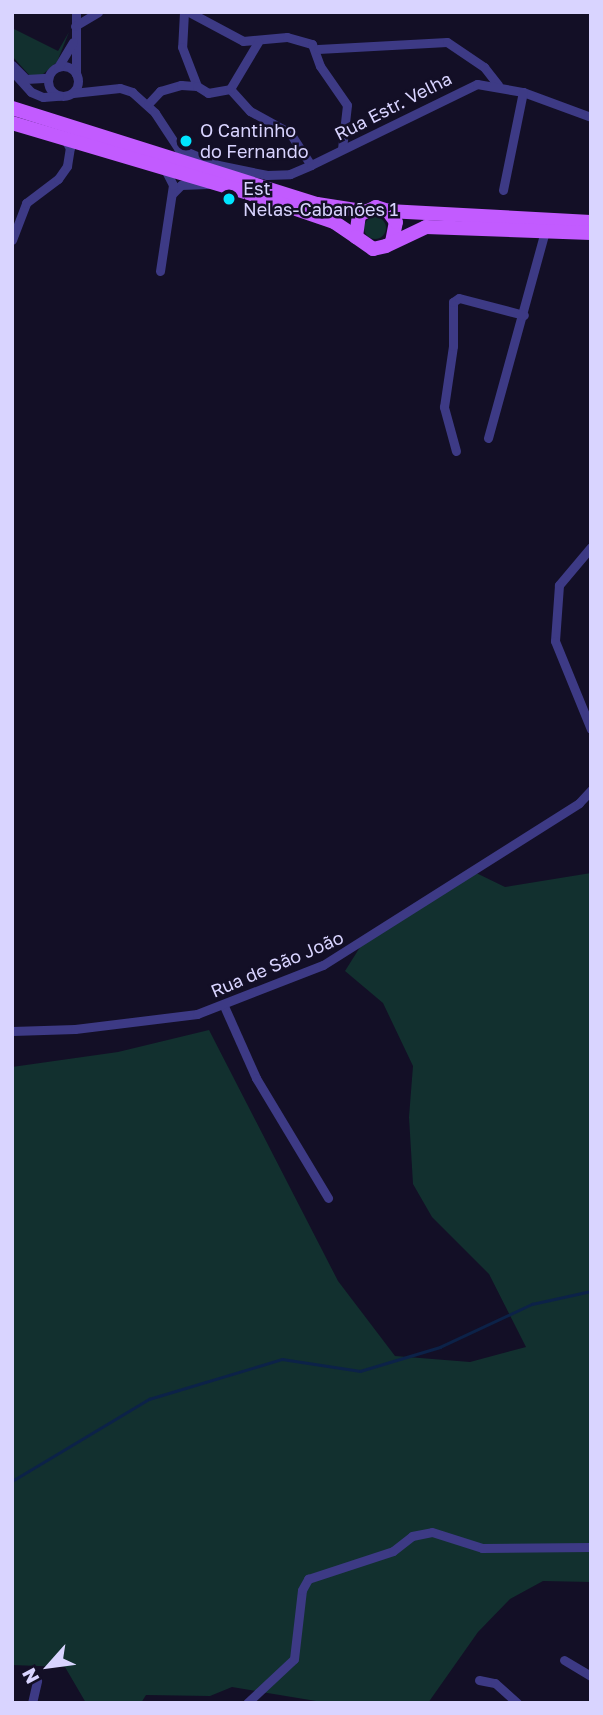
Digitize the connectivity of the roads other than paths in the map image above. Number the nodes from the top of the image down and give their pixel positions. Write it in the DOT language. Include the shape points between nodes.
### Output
graph roads {
  1 [pos="76,12"];
  2 [pos="98,12"];
  3 [pos="186,12"];
  4 [pos="75,26"];
  5 [pos="73,41"];
  6 [pos="258,42"];
  7 [pos="318,49"];
  8 [pos="12,65"];
  9 [pos="58,67"];
  10 [pos="12,71"];
  11 [pos="76,74"];
  12 [pos="48,78"];
  13 [pos="498,85"];
  14 [pos="197,86"];
  15 [pos="230,89"];
  16 [pos="523,92"];
  17 [pos="73,93"];
  18 [pos="60,96"];
  19 [pos="148,104"];
  20 [pos="12,108"];
  21 [pos="591,117"];
  22 [pos="12,123"];
  23 [pos="63,136"];
  24 [pos="178,148"];
  25 [pos="342,149"];
  26 [pos="114,152"];
  27 [pos="70,159"];
  28 [pos="163,162"];
  29 [pos="184,163"];
  30 [pos="311,165"];
  31 [pos="213,182"];
  32 [pos="503,190"];
  33 [pos="172,194"];
  34 [pos="363,211"];
  35 [pos="388,211"];
  36 [pos="591,222"];
  37 [pos="545,231"];
  38 [pos="591,233"];
  39 [pos="356,237"];
  40 [pos="12,240"];
  41 [pos="392,242"];
  42 [pos="160,271"];
  43 [pos="524,315"];
  44 [pos="488,438"];
  45 [pos="456,451"];
  46 [pos="591,547"];
  47 [pos="591,729"];
  48 [pos="591,790"];
  49 [pos="224,1006"];
  50 [pos="12,1031"];
  51 [pos="328,1198"];
  52 [pos="591,1547"];
  53 [pos="564,1660"];
  54 [pos="591,1676"];
  55 [pos="479,1680"];
  56 [pos="37,1681"];
  57 [pos="32,1703"];
  58 [pos="247,1703"];
  59 [pos="517,1703"];
  1 -- 4 [label="street"];
  2 -- 4 [label="street"];
  3 -- 6 [label="street" via="243,41"];
  3 -- 14 [label="street" via="182,47"];
  4 -- 5 [label="street"];
  5 -- 9 [label="street"];
  5 -- 11 [label="street"];
  6 -- 7 [label="street" via="298,38"];
  6 -- 15 [label="street"];
  7 -- 13 [label="street" via="447,42 484,67"];
  7 -- 25 [label="street" via="320,65 338,85 347,105"];
  8 -- 12 [label="street" via="26,79"];
  9 -- 11 [label="street" via="68,67"];
  9 -- 12 [label="street"];
  10 -- 18 [label="street" via="31,92"];
  11 -- 17 [label="street"];
  12 -- 18 [label="street" via="51,91"];
  13 -- 16 [label="street, Rua Estr. Velha"];
  13 -- 25 [label="street, Rua Estr. Velha" via="460,89"];
  14 -- 15 [label="street" via="208,93"];
  14 -- 19 [label="street" via="160,91"];
  15 -- 30 [label="street" via="250,111 290,133"];
  16 -- 21 [label="street, Rua Estr. Velha"];
  16 -- 32 [label="street"];
  17 -- 18 [label="street"];
  17 -- 19 [label="street" via="120,88"];
  19 -- 24 [label="street"];
  20 -- 28 [label="main road"];
  22 -- 23 [label="main road"];
  23 -- 26 [label="main road"];
  23 -- 27 [label="street"];
  24 -- 28 [label="street"];
  24 -- 29 [label="street"];
  24 -- 30 [label="street, Rua Estr. Velha" via="218,165 267,175 290,174"];
  25 -- 30 [label="street, Rua Estr. Velha"];
  26 -- 27 [label="street" via="83,151"];
  26 -- 28 [label="main road"];
  27 -- 40 [label="street" via="58,179 26,203"];
  28 -- 29 [label="main road"];
  28 -- 31 [label="main road"];
  28 -- 33 [label="street"];
  29 -- 34 [label="main road" via="340,210"];
  31 -- 33 [label="street" via="181,185"];
  31 -- 39 [label="main road" via="334,222"];
  33 -- 42 [label="street"];
  34 -- 35 [label="main road" via="376,207"];
  34 -- 39 [label="main road" via="356,220"];
  35 -- 36 [label="main road"];
  35 -- 41 [label="main road" via="396,222"];
  37 -- 38 [label="main road"];
  37 -- 41 [label="main road" via="426,227"];
  37 -- 43 [label="street"];
  39 -- 41 [label="main road" via="373,250"];
  43 -- 44 [label="street"];
  43 -- 45 [label="street" via="459,298 453,302 453,346 444,407"];
  46 -- 47 [label="street" via="559,585 555,641"];
  48 -- 49 [label="street, Rua de São João" via="579,803 355,947"];
  49 -- 50 [label="street, Rua de São João" via="163,1020"];
  49 -- 51 [label="street" via="256,1078"];
  52 -- 58 [label="street" via="482,1548 432,1531 412,1536 393,1551 308,1579 302,1590 294,1659"];
  53 -- 54 [label="street"];
  55 -- 59 [label="street" via="495,1683"];
  56 -- 57 [label="street"];
}
